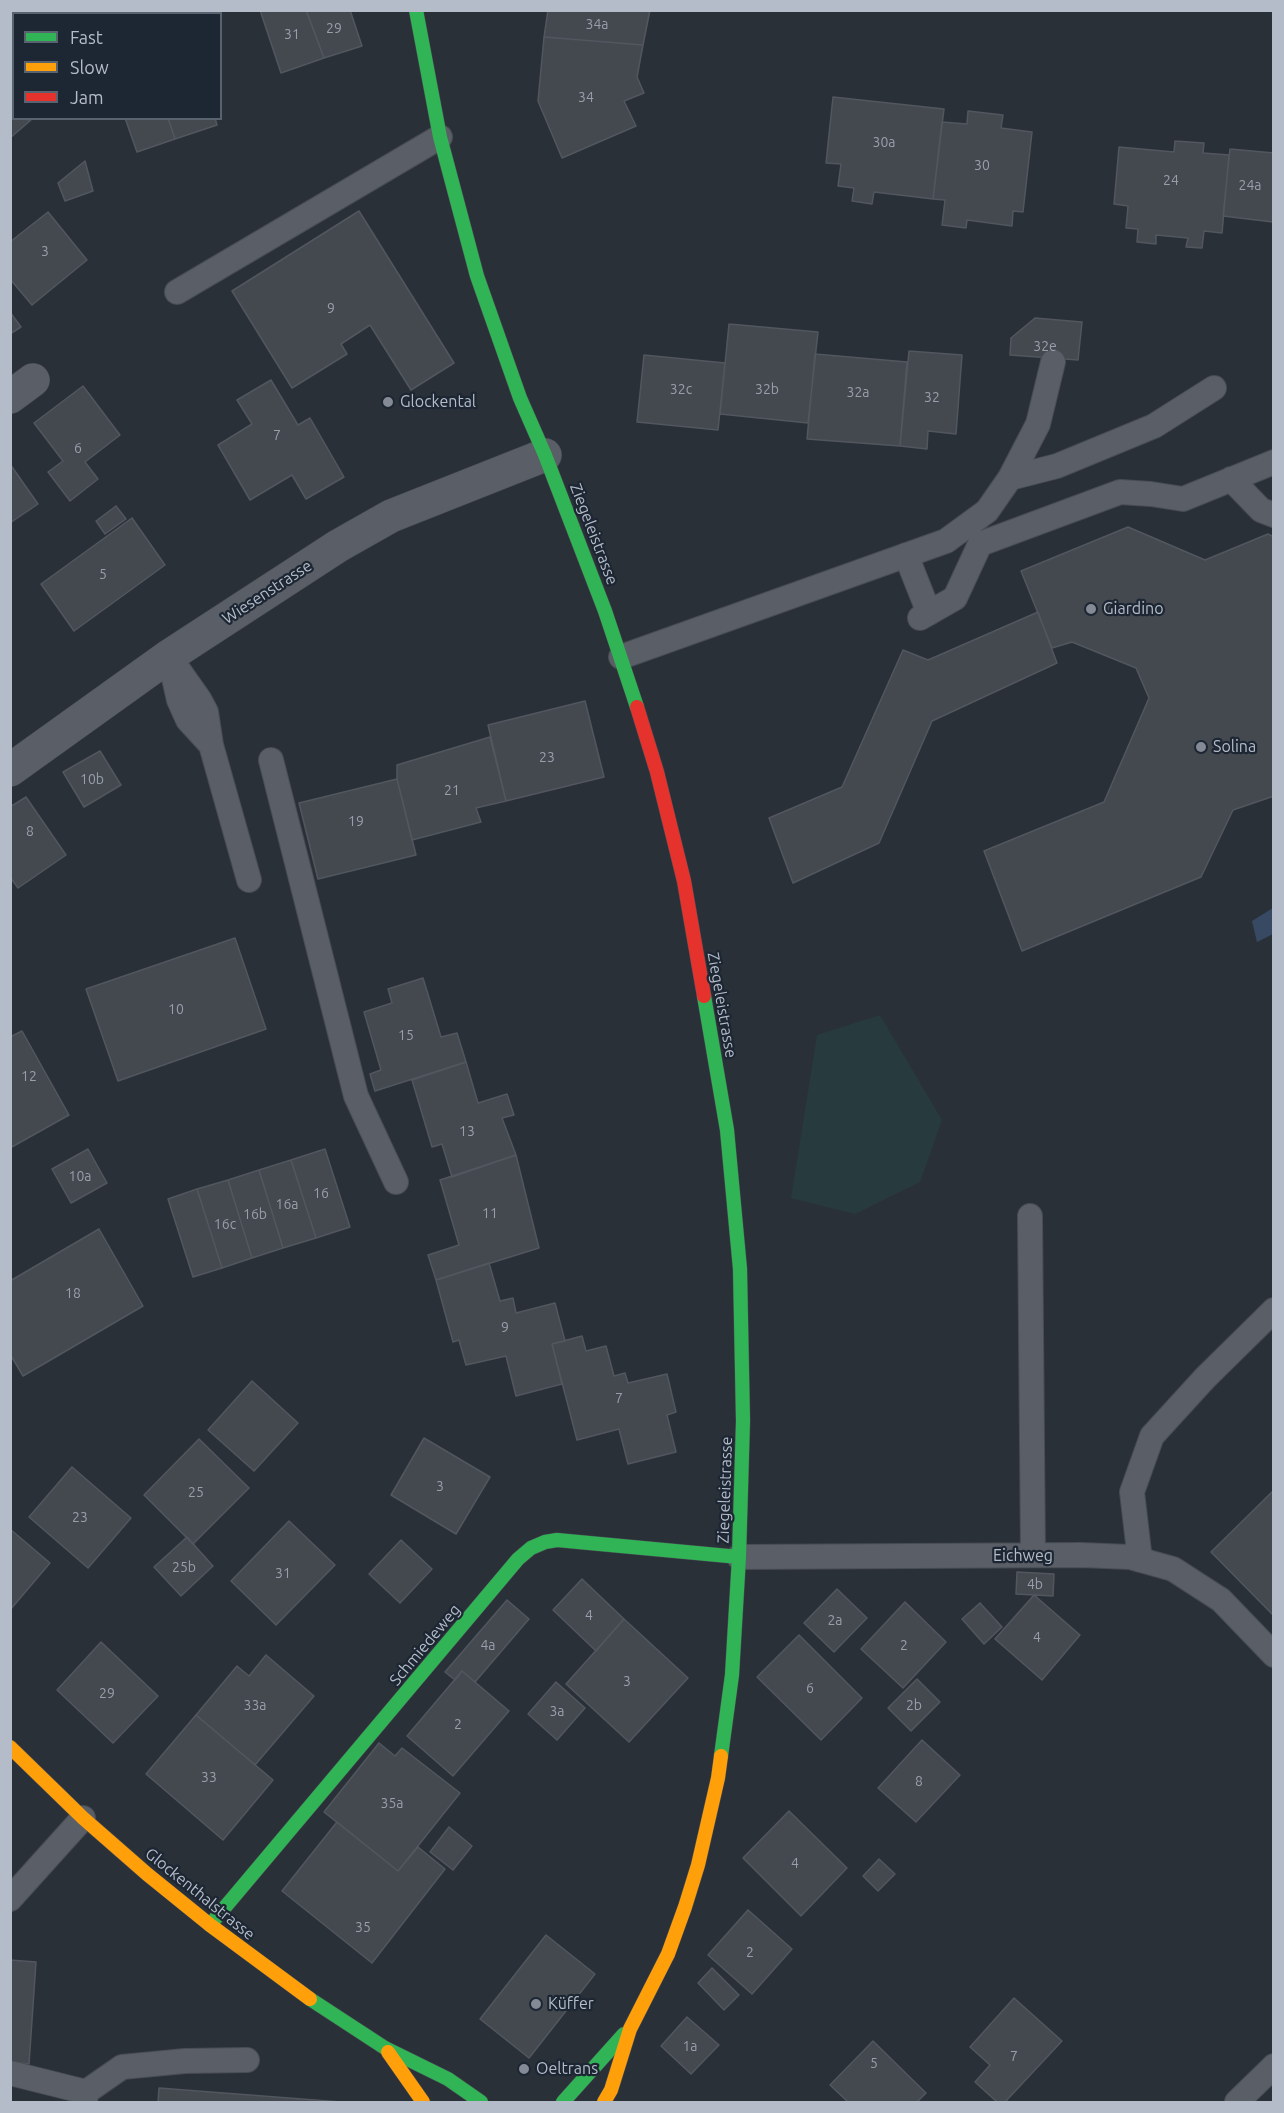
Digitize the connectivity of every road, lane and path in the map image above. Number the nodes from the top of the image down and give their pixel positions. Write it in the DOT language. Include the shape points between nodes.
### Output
graph roads {
  1 [pos="416,10"];
  2 [pos="440,137"];
  3 [pos="177,292"];
  4 [pos="1053,362"];
  5 [pos="1214,388"];
  6 [pos="545,455"];
  7 [pos="1274,462"];
  8 [pos="1010,478"];
  9 [pos="1230,479"];
  10 [pos="987,512"];
  11 [pos="1274,515"];
  12 [pos="980,544"];
  13 [pos="906,555"];
  14 [pos="169,656"];
  15 [pos="621,657"];
  16 [pos="272,760"];
  17 [pos="10,770"];
  18 [pos="249,880"];
  19 [pos="396,1182"];
  20 [pos="1030,1216"];
  21 [pos="1274,1310"];
  22 [pos="1033,1555"];
  23 [pos="739,1557"];
  24 [pos="1140,1560"];
  25 [pos="1274,1655"];
  26 [pos="10,1747"];
  27 [pos="83,1818"];
  28 [pos="10,1899"];
  29 [pos="210,1925"];
  30 [pos="630,2028"];
  31 [pos="385,2048"];
  32 [pos="247,2060"];
  33 [pos="1274,2066"];
  34 [pos="10,2073"];
  35 [pos="86,2097"];
  36 [pos="423,2103"];
  37 [pos="482,2103"];
  38 [pos="563,2103"];
  39 [pos="604,2103"];
  40 [pos="1237,2103"];
  1 -- 2 [label="street, Ziegeleistrasse"];
  2 -- 3 [label="lane"];
  2 -- 6 [label="street, Ziegeleistrasse" via="494,326"];
  4 -- 8 [label="lane" via="1038,424"];
  5 -- 8 [label="lane" via="1154,426 1057,466"];
  6 -- 14 [label="street, Wiesenstrasse" via="391,516"];
  6 -- 15 [label="street, Ziegeleistrasse"];
  7 -- 9 [label="lane"];
  8 -- 10 [label="lane"];
  9 -- 11 [label="lane" via="1262,510"];
  9 -- 12 [label="lane" via="1183,499 1120,492"];
  10 -- 12 [label="lane"];
  10 -- 13 [label="lane" via="946,541"];
  12 -- 13 [label="lane" via="955,598 924,615"];
  13 -- 15 [label="lane"];
  14 -- 17 [label="street, Wiesenstrasse"];
  14 -- 18 [label="lane" via="188,720 211,745"];
  15 -- 23 [label="street, Ziegeleistrasse" via="648,740 684,881 727,1130 740,1269 743,1421"];
  16 -- 19 [label="lane" via="356,1096"];
  20 -- 22 [label="lane"];
  21 -- 24 [label="lane" via="1152,1436 1132,1492"];
  22 -- 23 [label="lane, Eichweg"];
  22 -- 24 [label="lane, Eichweg"];
  23 -- 29 [label="street, Schmiedeweg" via="557,1539 531,1548 510,1568"];
  23 -- 30 [label="street, Ziegeleistrasse" via="732,1675 718,1778 698,1865 668,1954"];
  24 -- 25 [label="lane, Eichweg" via="1173,1569 1221,1600"];
  26 -- 27 [label="street, Glockenthalstrasse"];
  27 -- 28 [label="lane"];
  27 -- 29 [label="street, Glockenthalstrasse"];
  29 -- 31 [label="street, Glockenthalstrasse"];
  30 -- 38 [label="street, Ziegeleistrasse"];
  30 -- 39 [label="street, Ziegeleistrasse"];
  31 -- 36 [label="street, Glockenthalstrasse"];
  31 -- 37 [label="street, Glockenthalstrasse" via="448,2079"];
  32 -- 35 [label="lane" via="122,2067"];
  33 -- 40 [label="lane"];
  34 -- 35 [label="lane"];
}
